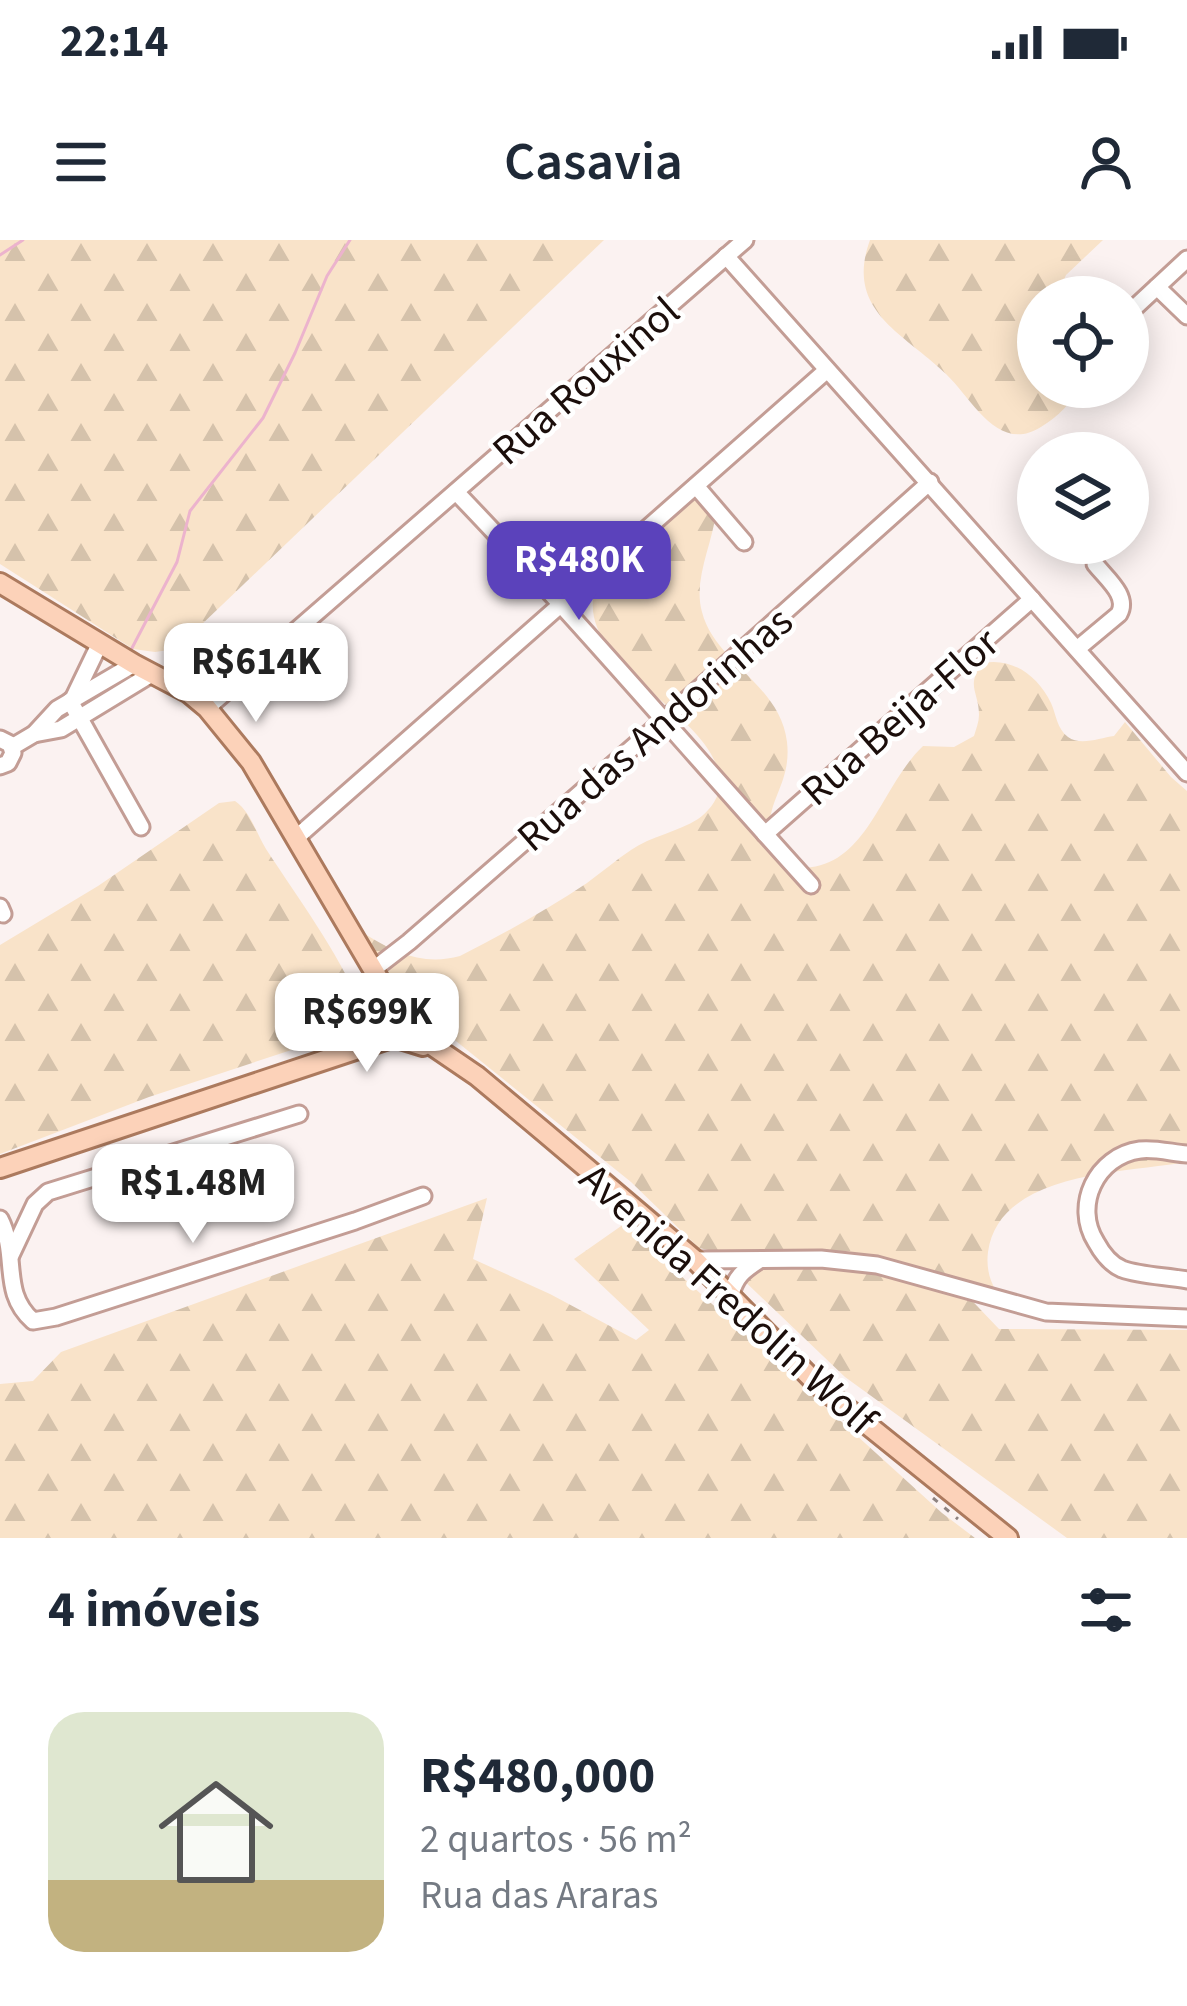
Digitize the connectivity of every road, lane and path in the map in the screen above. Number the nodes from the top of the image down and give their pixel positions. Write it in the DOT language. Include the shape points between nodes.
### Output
graph roads {
  1 [pos="745,240"];
  2 [pos="726,256"];
  3 [pos="1187,259"];
  4 [pos="1157,287"];
  5 [pos="1149,294"];
  6 [pos="1187,316"];
  7 [pos="827,370"];
  8 [pos="930,482"];
  9 [pos="696,486"];
  10 [pos="456,491"];
  11 [pos="744,542"];
  12 [pos="1096,565"];
  13 [pos="0,583"];
  14 [pos="1032,599"];
  15 [pos="562,603"];
  16 [pos="100,643"];
  17 [pos="1078,650"];
  18 [pos="143,668"];
  19 [pos="72,700"];
  20 [pos="207,708"];
  21 [pos="80,719"];
  22 [pos="663,722"];
  23 [pos="34,734"];
  24 [pos="6,743"];
  25 [pos="0,766"];
  26 [pos="1187,772"];
  27 [pos="141,827"];
  28 [pos="765,834"];
  29 [pos="297,837"];
  30 [pos="811,884"];
  31 [pos="374,969"];
  32 [pos="397,1029"];
  33 [pos="299,1114"];
  34 [pos="1187,1154"];
  35 [pos="0,1168"];
  36 [pos="423,1196"];
  37 [pos="0,1219"];
  38 [pos="11,1255"];
  39 [pos="760,1259"];
  40 [pos="695,1260"];
  41 [pos="1187,1280"];
  42 [pos="731,1295"];
  43 [pos="1187,1318"];
  44 [pos="926,1492"];
  45 [pos="970,1528"];
  46 [pos="1008,1538"];
  1 -- 2 [label="street, Rua Rouxinol"];
  2 -- 7 [label="street"];
  2 -- 10 [label="street, Rua Rouxinol"];
  3 -- 4 [label="street"];
  4 -- 5 [label="street"];
  4 -- 6 [label="street"];
  7 -- 8 [label="street"];
  7 -- 9 [label="street"];
  8 -- 14 [label="street"];
  8 -- 22 [label="street, Rua das Andorinhas"];
  9 -- 11 [label="street"];
  9 -- 15 [label="street"];
  10 -- 15 [label="street"];
  10 -- 20 [label="street, Rua Rouxinol"];
  12 -- 17 [label="street" via="1123,607"];
  13 -- 16 [label="main road"];
  14 -- 17 [label="street"];
  14 -- 28 [label="street, Rua Beija-Flor"];
  15 -- 22 [label="street"];
  15 -- 29 [label="street"];
  16 -- 18 [label="main road"];
  16 -- 19 [label="street"];
  17 -- 26 [label="street"];
  18 -- 19 [label="street"];
  18 -- 20 [label="main road"];
  18 -- 21 [label="street"];
  19 -- 21 [label="street"];
  19 -- 23 [label="street"];
  20 -- 29 [label="main road"];
  21 -- 23 [label="street"];
  21 -- 27 [label="street"];
  22 -- 28 [label="street"];
  22 -- 31 [label="street, Rua das Andorinhas"];
  23 -- 24 [label="street"];
  24 -- 25 [label="street" via="12,758"];
  28 -- 30 [label="street"];
  29 -- 31 [label="main road"];
  31 -- 32 [label="main road"];
  32 -- 35 [label="main road" via="321,1062"];
  32 -- 40 [label="main road, Avenida Fredolin Wolf" via="505,1098"];
  33 -- 38 [label="street" via="48,1192"];
  34 -- 41 [label="street" via="1141,1149 1122,1156 1090,1185 1084,1211 1104,1256 1121,1268"];
  36 -- 38 [label="street" via="33,1321 15,1301"];
  37 -- 38 [label="street"];
  39 -- 40 [label="street"];
  39 -- 42 [label="street" via="741,1273"];
  39 -- 43 [label="street" via="877,1265 1046,1312"];
  40 -- 42 [label="main road, Avenida Fredolin Wolf"];
  42 -- 46 [label="main road, Avenida Fredolin Wolf" via="818,1385"];
  44 -- 45 [label="path"];
}
